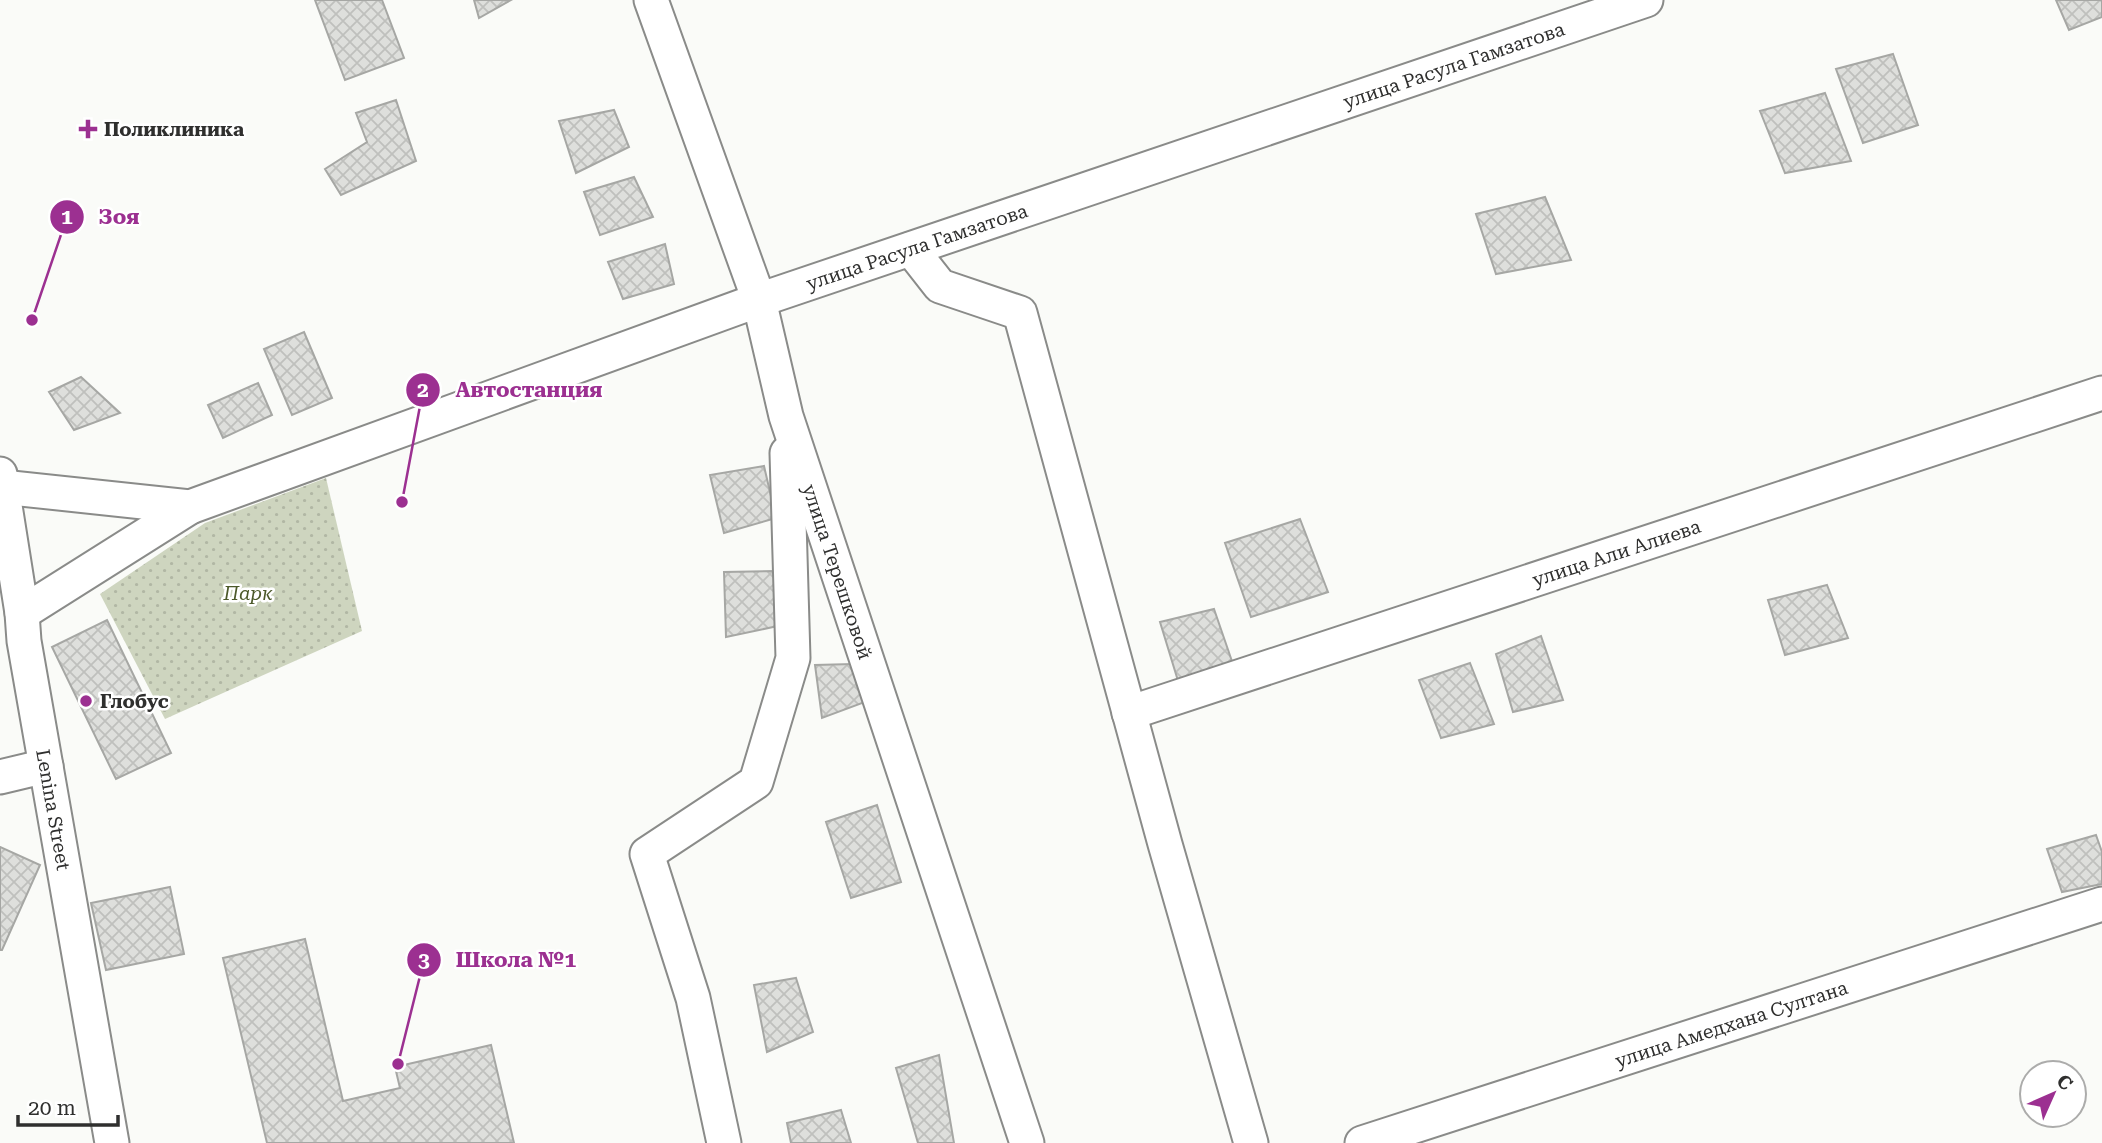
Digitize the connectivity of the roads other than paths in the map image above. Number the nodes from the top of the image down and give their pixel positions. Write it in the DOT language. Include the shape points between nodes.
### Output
graph roads {
  1 [pos="651,0"];
  2 [pos="1646,0"];
  3 [pos="911,248"];
  4 [pos="759,300"];
  5 [pos="2102,393"];
  6 [pos="786,416"];
  7 [pos="1,480"];
  8 [pos="190,507"];
  9 [pos="22,613"];
  10 [pos="1129,713"];
  11 [pos="46,766"];
  12 [pos="0,777"];
  13 [pos="2102,904"];
  14 [pos="113,1143"];
  15 [pos="724,1143"];
  16 [pos="1027,1143"];
  17 [pos="1251,1143"];
  18 [pos="1362,1143"];
  1 -- 4 [label="street, улица Терешковой"];
  2 -- 3 [label="street, улица Расула Гамзатова"];
  3 -- 4 [label="street, улица Расула Гамзатова"];
  3 -- 10 [label="street" via="940,286 1020,313"];
  4 -- 6 [label="street, улица Терешковой"];
  4 -- 8 [label="street, улица Расула Гамзатова"];
  5 -- 10 [label="street, улица Али Алиева"];
  6 -- 15 [label="street" via="793,658 756,782 647,854 692,998"];
  6 -- 16 [label="street, улица Терешковой"];
  7 -- 8 [label="street, улица Расула Гамзатова"];
  7 -- 9 [label="street, Lenina Street"];
  8 -- 9 [label="street, улица Расула Гамзатова"];
  9 -- 11 [label="street, Lenina Street"];
  10 -- 17 [label="street"];
  11 -- 12 [label="street"];
  11 -- 14 [label="street, Lenina Street"];
  13 -- 18 [label="street, улица Амедхана Султана"];
}
